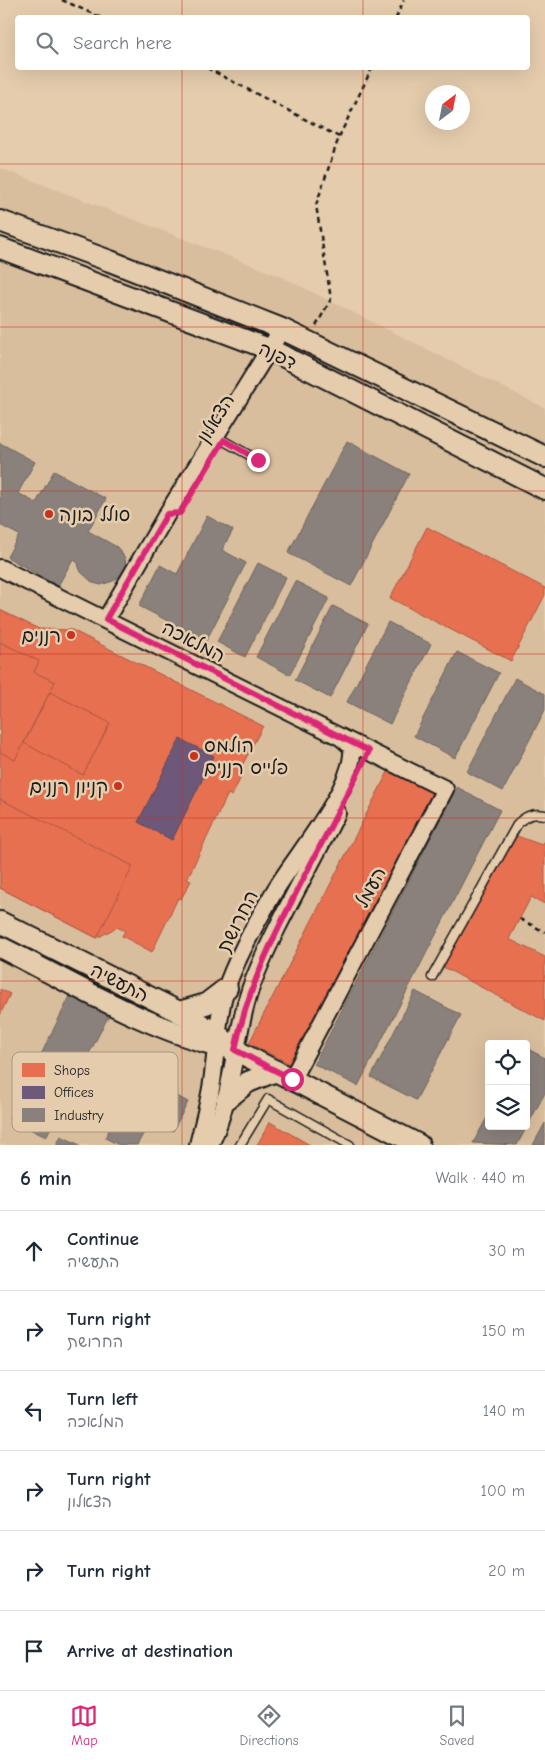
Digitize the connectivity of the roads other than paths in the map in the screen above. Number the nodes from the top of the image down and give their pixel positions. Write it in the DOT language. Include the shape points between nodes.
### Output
graph roads {
  1 [pos="0,221"];
  2 [pos="0,248"];
  3 [pos="286,331"];
  4 [pos="273,352"];
  5 [pos="224,440"];
  6 [pos="545,457"];
  7 [pos="258,460"];
  8 [pos="545,489"];
  9 [pos="167,514"];
  10 [pos="0,568"];
  11 [pos="106,619"];
  12 [pos="342,738"];
  13 [pos="369,751"];
  14 [pos="545,816"];
  15 [pos="0,922"];
  16 [pos="0,946"];
  17 [pos="432,977"];
  18 [pos="227,988"];
  19 [pos="179,1012"];
  20 [pos="216,1040"];
  21 [pos="235,1050"];
  22 [pos="284,1075"];
  23 [pos="227,1099"];
  24 [pos="198,1145"];
  25 [pos="210,1145"];
  26 [pos="240,1145"];
  27 [pos="350,1145"];
  28 [pos="419,1145"];
  1 -- 3 [label="street, דפנה"];
  2 -- 4 [label="street, דפנה"];
  3 -- 4 [label="street, הצאלון"];
  3 -- 6 [label="street, דפנה"];
  4 -- 5 [label="street, הצאלון"];
  4 -- 8 [label="street, דפנה"];
  4 -- 9 [label="street, הצאלון"];
  5 -- 7 [label="lane"];
  5 -- 9 [label="street, הצאלון" via="180,513"];
  9 -- 11 [label="street, הצאלון"];
  10 -- 11 [label="street, המלאכה"];
  11 -- 12 [label="street, המלאכה"];
  12 -- 13 [label="street, המלאכה"];
  12 -- 18 [label="street, החרושת" via="352,747 350,768 331,807 273,893"];
  13 -- 21 [label="street" via="285,914 252,986"];
  13 -- 22 [label="street, העמל" via="445,789"];
  14 -- 17 [label="lane" via="527,816 518,823"];
  15 -- 19 [label="street, התעשיה"];
  16 -- 20 [label="street, התעשיה" via="134,1014"];
  18 -- 19 [label="street" via="206,1004"];
  18 -- 20 [label="street, החרושת"];
  19 -- 20 [label="street, התעשיה"];
  20 -- 21 [label="street, התעשיה"];
  20 -- 24 [label="street, החרושת" via="212,1081"];
  21 -- 22 [label="street, התעשיה"];
  21 -- 23 [label="street"];
  22 -- 23 [label="street" via="248,1082"];
  22 -- 28 [label="street, התעשיה"];
  23 -- 25 [label="street"];
  26 -- 27 [label="lane" via="268,1098"];
}
